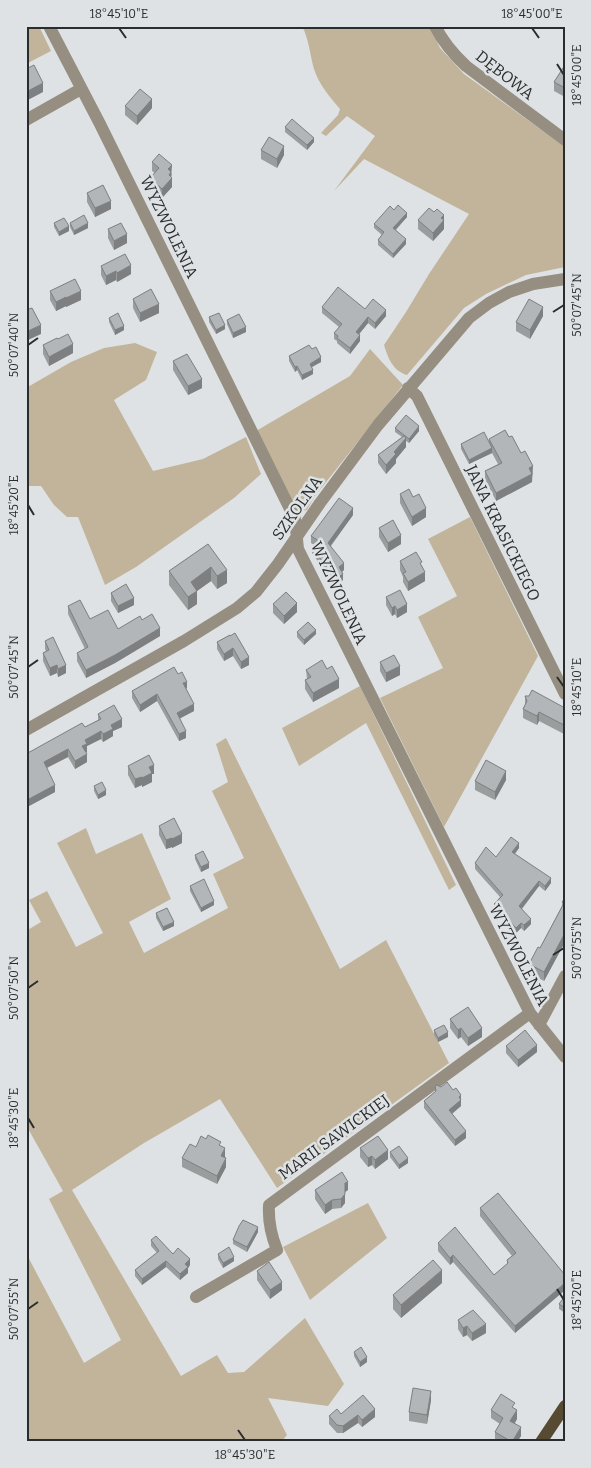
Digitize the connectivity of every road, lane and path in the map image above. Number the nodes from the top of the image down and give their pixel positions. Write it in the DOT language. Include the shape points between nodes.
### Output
graph roads {
  1 [pos="50,26"];
  2 [pos="435,26"];
  3 [pos="82,89"];
  4 [pos="26,120"];
  5 [pos="565,140"];
  6 [pos="565,279"];
  7 [pos="408,388"];
  8 [pos="297,536"];
  9 [pos="565,694"];
  10 [pos="26,730"];
  11 [pos="565,976"];
  12 [pos="530,1013"];
  13 [pos="538,1025"];
  14 [pos="565,1057"];
  15 [pos="196,1297"];
  16 [pos="565,1406"];
  17 [pos="541,1442"];
  1 -- 3 [label="street, WYZWOLENIA"];
  2 -- 5 [label="street, DĘBOWA" via="451,52 466,66"];
  3 -- 4 [label="street"];
  3 -- 8 [label="street, WYZWOLENIA" via="296,520"];
  6 -- 7 [label="street, SZKOLNA" via="533,284 489,303 469,318"];
  7 -- 8 [label="street, SZKOLNA"];
  7 -- 9 [label="street, JANA KRASICKIEGO" via="417,396"];
  8 -- 10 [label="street, SZKOLNA" via="256,592 237,608"];
  8 -- 12 [label="street, WYZWOLENIA" via="298,549"];
  11 -- 13 [label="street"];
  12 -- 13 [label="street, WYZWOLENIA"];
  12 -- 15 [label="street, MARII SAWICKIEJ" via="269,1205 268,1219 277,1250"];
  13 -- 14 [label="street, WYZWOLENIA"];
  16 -- 17 [label="main road"];
}
